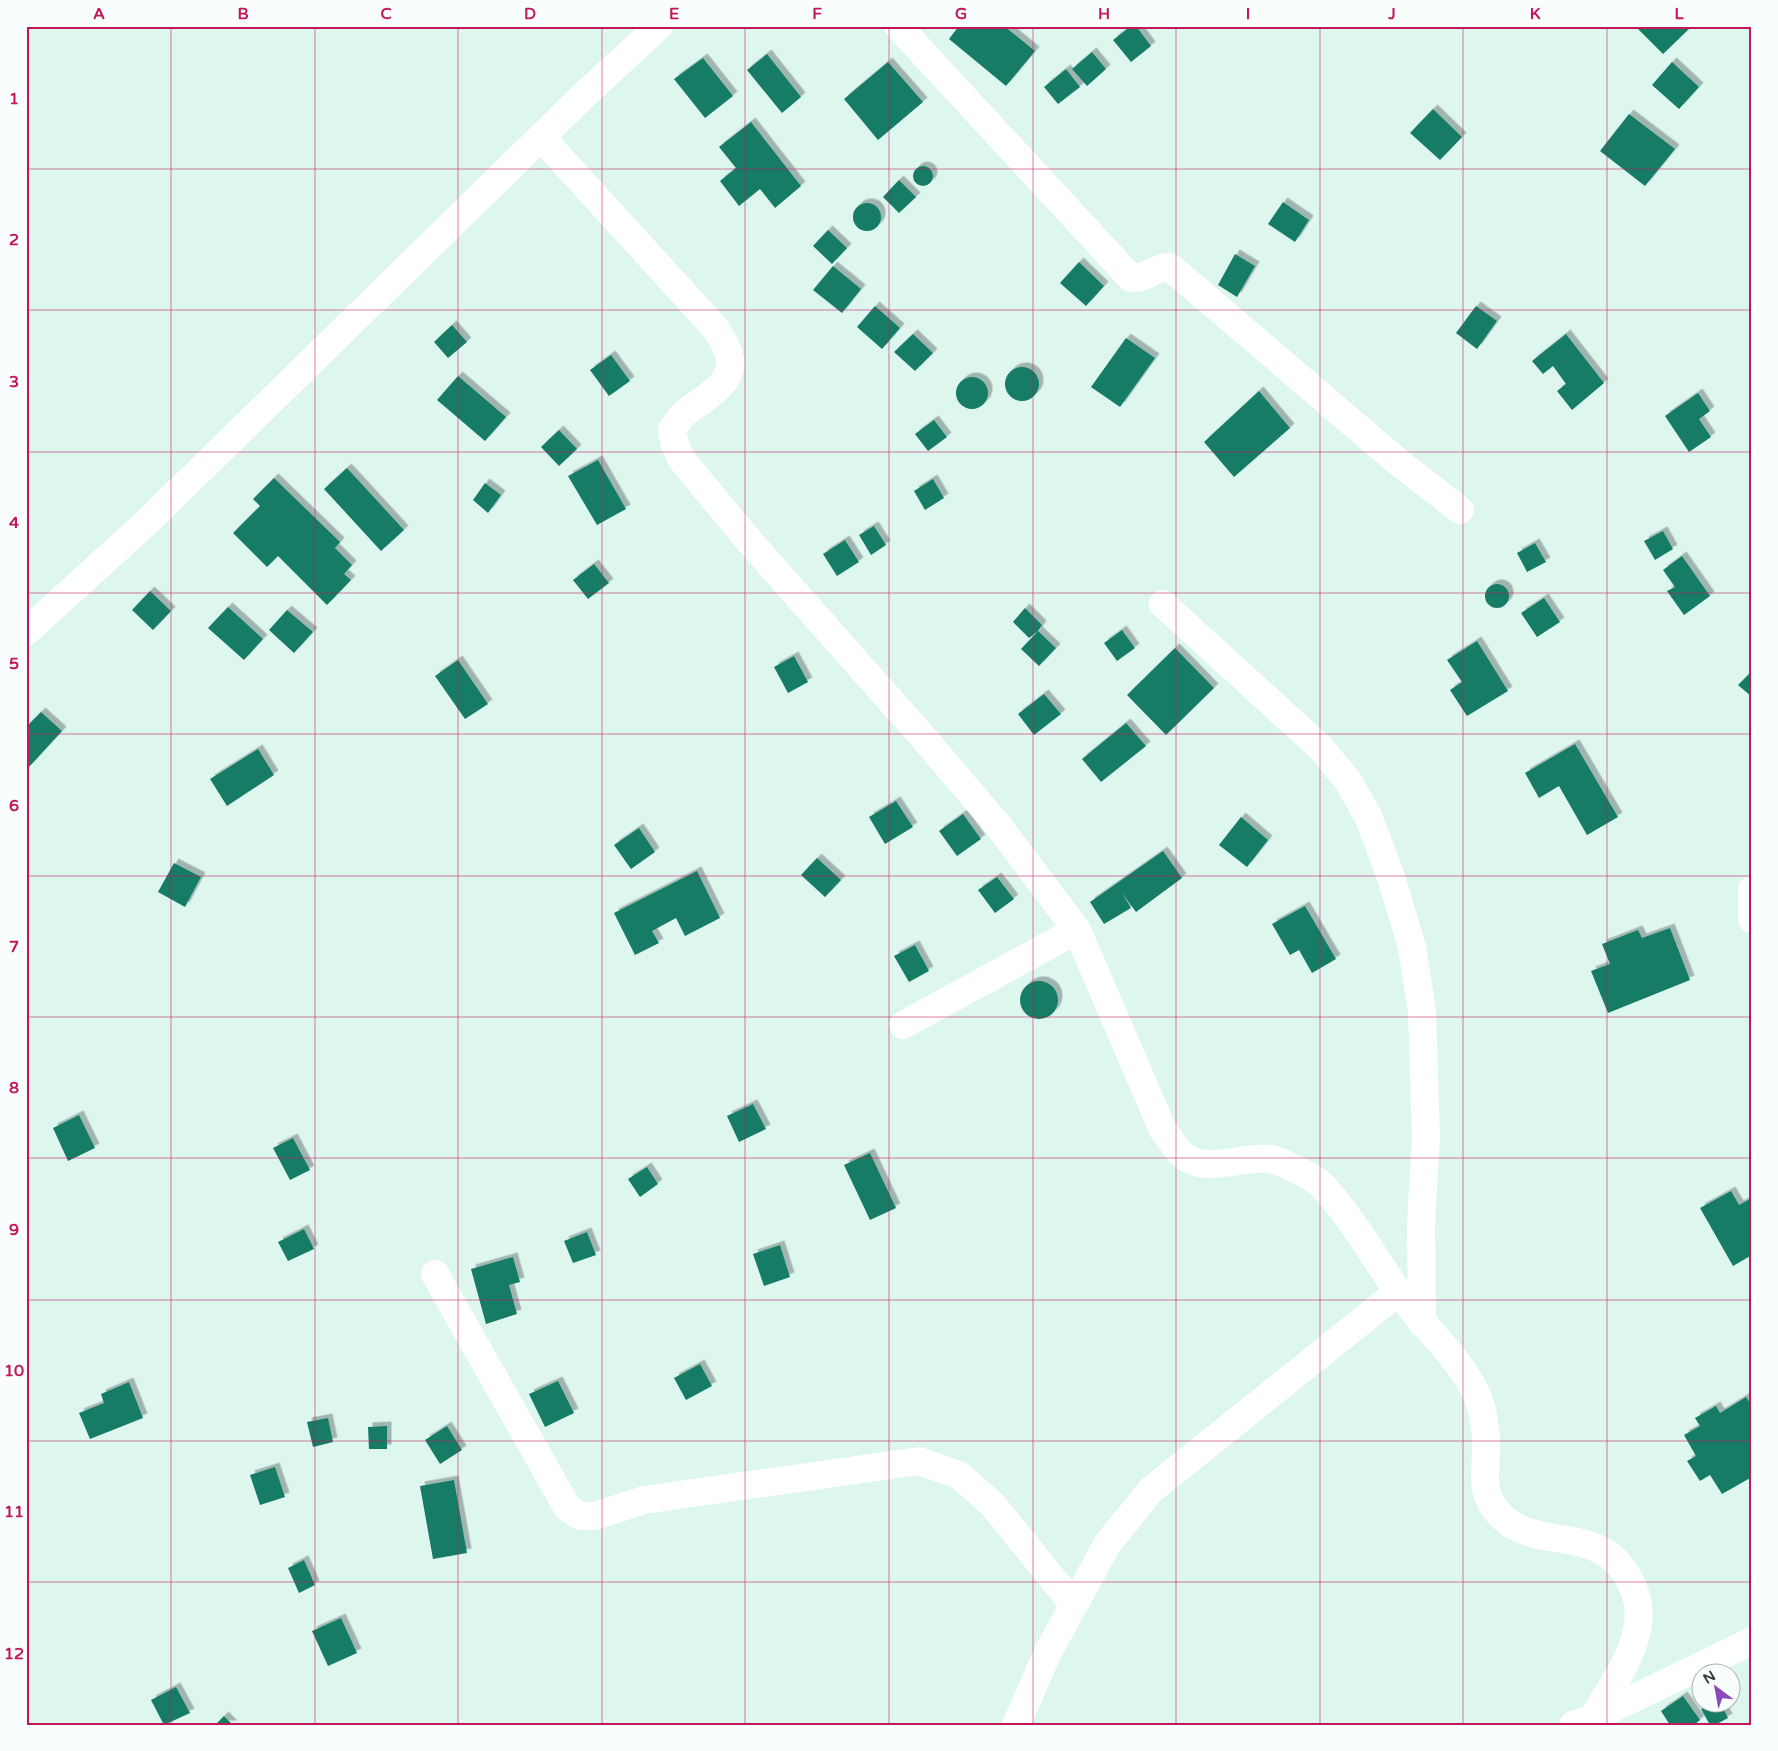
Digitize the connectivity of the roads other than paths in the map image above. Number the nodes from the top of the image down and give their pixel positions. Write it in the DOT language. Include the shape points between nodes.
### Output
graph roads {
  1 [pos="659,26"];
  2 [pos="898,26"];
  3 [pos="542,137"];
  4 [pos="1460,510"];
  5 [pos="1163,604"];
  6 [pos="26,632"];
  7 [pos="1752,890"];
  8 [pos="1752,919"];
  9 [pos="1077,930"];
  10 [pos="903,1025"];
  11 [pos="434,1274"];
  12 [pos="1398,1292"];
  13 [pos="1422,1322"];
  14 [pos="1074,1605"];
  15 [pos="1752,1641"];
  16 [pos="1583,1721"];
  17 [pos="1016,1725"];
  1 -- 3 [label="street"];
  2 -- 4 [label="street" via="1131,278 1170,267 1397,461"];
  3 -- 6 [label="street" via="146,523"];
  3 -- 9 [label="street" via="717,330 730,356 724,380 710,396 686,412 672,429 682,460 972,795"];
  5 -- 13 [label="street" via="1321,748 1348,781 1368,816 1391,877 1412,947 1422,1011 1426,1137 1421,1224"];
  7 -- 8 [label="street"];
  9 -- 10 [label="street"];
  9 -- 12 [label="street" via="1163,1130 1184,1157 1205,1165 1271,1159 1318,1182 1342,1209"];
  11 -- 14 [label="street" via="567,1507 580,1516 596,1516 644,1500 919,1462 959,1475 992,1504"];
  12 -- 13 [label="street"];
  12 -- 14 [label="street" via="1151,1490 1108,1543"];
  13 -- 16 [label="street" via="1454,1357 1477,1396 1486,1438 1484,1479 1487,1498 1499,1515 1515,1528 1603,1550 1619,1563 1634,1592 1639,1613 1636,1637 1618,1675"];
  14 -- 17 [label="street" via="1048,1652"];
  15 -- 16 [label="street"];
}
